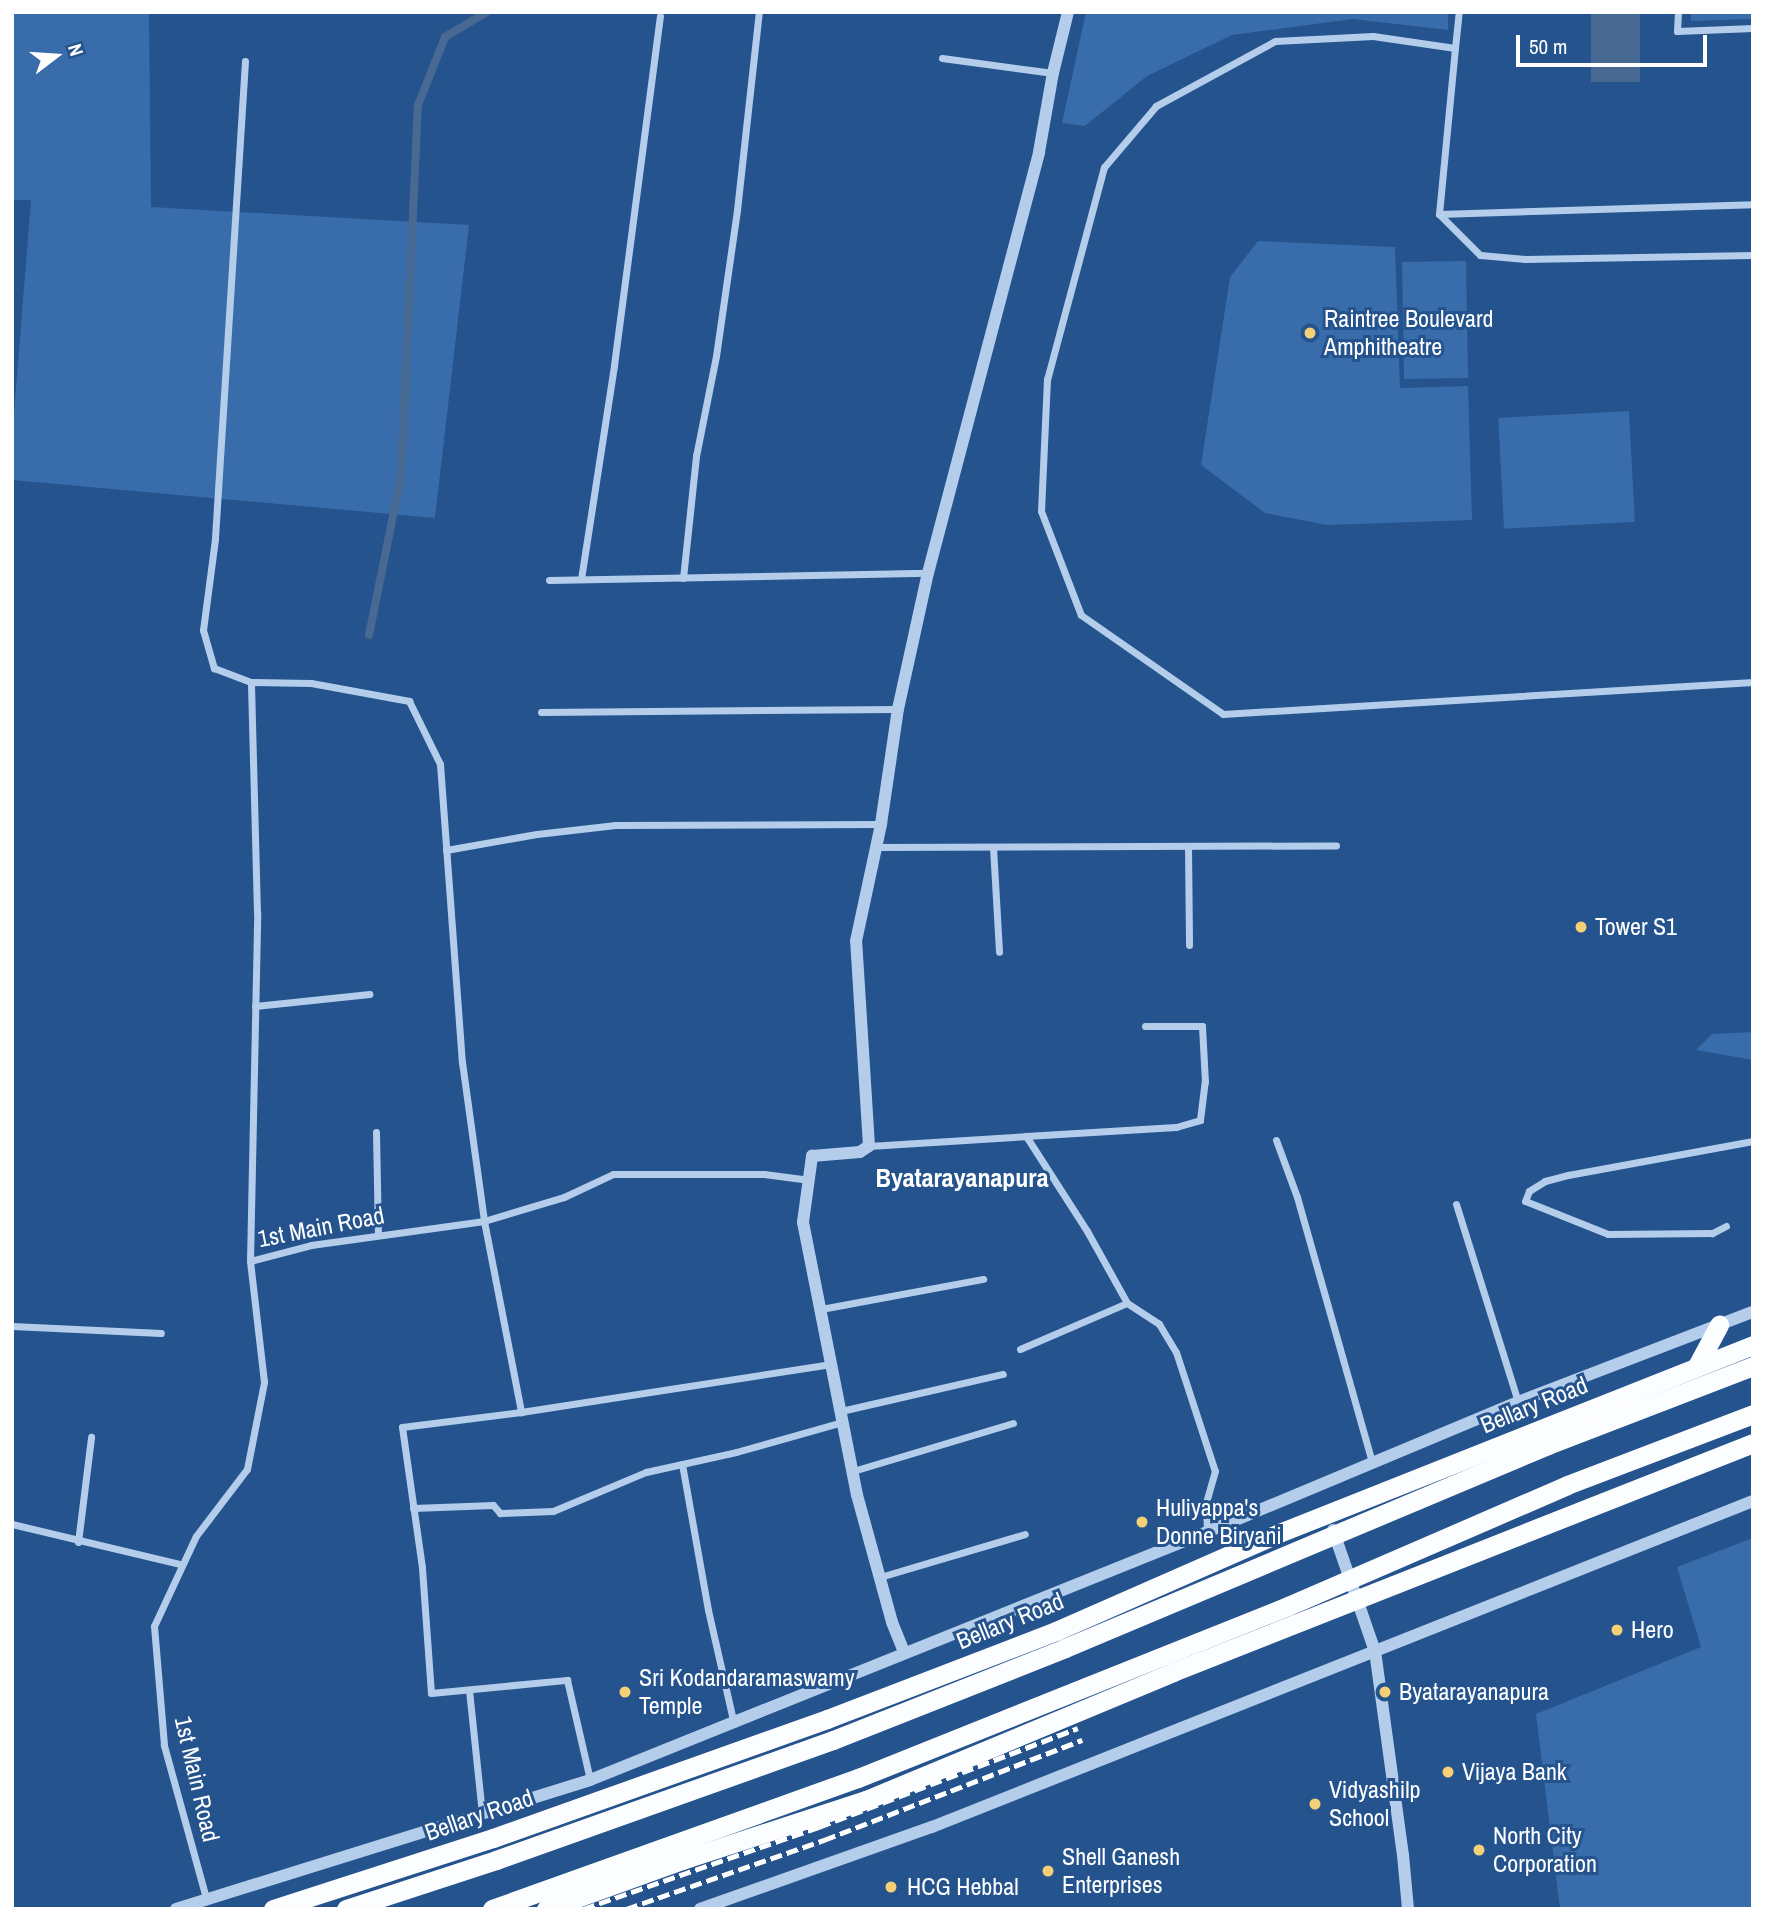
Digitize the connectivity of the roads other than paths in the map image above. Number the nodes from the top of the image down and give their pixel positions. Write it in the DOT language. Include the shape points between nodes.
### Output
graph roads {
  1 [pos="759,12"];
  2 [pos="1068,12"];
  3 [pos="1459,12"];
  4 [pos="1678,12"];
  5 [pos="660,16"];
  6 [pos="1753,28"];
  7 [pos="1455,48"];
  8 [pos="942,58"];
  9 [pos="245,61"];
  10 [pos="1053,73"];
  11 [pos="1753,204"];
  12 [pos="1439,214"];
  13 [pos="1753,255"];
  14 [pos="928,573"];
  15 [pos="683,578"];
  16 [pos="581,579"];
  17 [pos="549,580"];
  18 [pos="251,682"];
  19 [pos="1753,682"];
  20 [pos="898,709"];
  21 [pos="541,712"];
  22 [pos="881,824"];
  23 [pos="1188,845"];
  24 [pos="1336,845"];
  25 [pos="993,846"];
  26 [pos="876,847"];
  27 [pos="446,850"];
  28 [pos="1189,945"];
  29 [pos="999,952"];
  30 [pos="369,994"];
  31 [pos="255,1006"];
  32 [pos="1145,1026"];
  33 [pos="376,1132"];
  34 [pos="1026,1136"];
  35 [pos="1276,1140"];
  36 [pos="1753,1141"];
  37 [pos="869,1146"];
  38 [pos="810,1180"];
  39 [pos="1456,1204"];
  40 [pos="484,1221"];
  41 [pos="1726,1226"];
  42 [pos="378,1234"];
  43 [pos="250,1261"];
  44 [pos="983,1279"];
  45 [pos="1127,1303"];
  46 [pos="821,1308"];
  47 [pos="1753,1311"];
  48 [pos="1718,1325"];
  49 [pos="12,1326"];
  50 [pos="161,1334"];
  51 [pos="1753,1345"];
  52 [pos="1020,1349"];
  53 [pos="831,1364"];
  54 [pos="1697,1366"];
  55 [pos="1753,1366"];
  56 [pos="1003,1374"];
  57 [pos="1518,1402"];
  58 [pos="521,1412"];
  59 [pos="1753,1413"];
  60 [pos="842,1417"];
  61 [pos="1013,1423"];
  62 [pos="91,1437"];
  63 [pos="1753,1443"];
  64 [pos="1372,1462"];
  65 [pos="682,1464"];
  66 [pos="853,1471"];
  67 [pos="1753,1501"];
  68 [pos="413,1507"];
  69 [pos="1327,1514"];
  70 [pos="12,1524"];
  71 [pos="1207,1532"];
  72 [pos="1025,1534"];
  73 [pos="78,1542"];
  74 [pos="180,1564"];
  75 [pos="880,1577"];
  76 [pos="1357,1600"];
  77 [pos="1375,1651"];
  78 [pos="904,1653"];
  79 [pos="470,1690"];
  80 [pos="734,1724"];
  81 [pos="590,1780"];
  82 [pos="482,1814"];
  83 [pos="206,1898"];
  84 [pos="176,1909"];
  85 [pos="273,1909"];
  86 [pos="346,1909"];
  87 [pos="492,1909"];
  88 [pos="546,1909"];
  89 [pos="700,1909"];
  90 [pos="1408,1909"];
  1 -- 15 [label="street" via="737,210 696,456"];
  2 -- 10 [label="street"];
  3 -- 7 [label="street"];
  4 -- 6 [label="street" via="1677,31"];
  5 -- 16 [label="street"];
  7 -- 12 [label="street"];
  7 -- 19 [label="street" via="1373,37 1276,41 1156,107 1104,167 1047,379 1041,511 1081,615 1223,714"];
  8 -- 10 [label="street"];
  9 -- 18 [label="street" via="215,540 203,630 214,668"];
  10 -- 14 [label="street" via="1039,152"];
  11 -- 12 [label="street"];
  12 -- 13 [label="street" via="1480,255 1525,259"];
  14 -- 15 [label="street"];
  14 -- 20 [label="street"];
  15 -- 16 [label="street"];
  16 -- 17 [label="street"];
  18 -- 27 [label="street" via="311,683 409,701 440,764"];
  18 -- 31 [label="street"];
  20 -- 21 [label="street"];
  20 -- 22 [label="street"];
  22 -- 26 [label="street"];
  22 -- 27 [label="street" via="615,825"];
  23 -- 24 [label="street"];
  23 -- 25 [label="street"];
  23 -- 28 [label="street"];
  25 -- 26 [label="street"];
  25 -- 29 [label="street"];
  26 -- 37 [label="street" via="856,941"];
  27 -- 40 [label="street" via="462,1062"];
  30 -- 31 [label="street"];
  31 -- 43 [label="street"];
  32 -- 34 [label="street" via="1202,1026 1205,1082 1200,1120 1176,1127"];
  33 -- 42 [label="street"];
  34 -- 37 [label="street"];
  34 -- 45 [label="street"];
  35 -- 64 [label="street" via="1297,1197"];
  36 -- 41 [label="street" via="1545,1181 1528,1191 1525,1201 1608,1234 1712,1233"];
  37 -- 38 [label="street" via="860,1152 813,1156"];
  38 -- 40 [label="street, 1st Main Road" via="764,1174 614,1174 564,1196"];
  38 -- 46 [label="street" via="803,1222"];
  39 -- 57 [label="street"];
  40 -- 42 [label="street, 1st Main Road"];
  40 -- 58 [label="street"];
  42 -- 43 [label="street, 1st Main Road"];
  43 -- 74 [label="street, 1st Main Road" via="264,1382 247,1469 196,1535"];
  44 -- 46 [label="street"];
  45 -- 52 [label="street"];
  45 -- 71 [label="street" via="1159,1324 1176,1352 1215,1471 1206,1503"];
  46 -- 53 [label="street"];
  47 -- 48 [label="street"];
  48 -- 54 [label="highway"];
  48 -- 57 [label="street"];
  49 -- 50 [label="street"];
  51 -- 54 [label="highway, Bellary Road"];
  53 -- 58 [label="street"];
  53 -- 60 [label="street"];
  54 -- 69 [label="highway, Bellary Road"];
  55 -- 86 [label="highway, Bellary Road, bridge" via="1548,1445 833,1740"];
  56 -- 60 [label="street"];
  57 -- 64 [label="street"];
  58 -- 68 [label="street" via="402,1427"];
  59 -- 87 [label="highway, bridge" via="1567,1485 1288,1605 858,1779"];
  60 -- 65 [label="street"];
  60 -- 66 [label="street"];
  61 -- 66 [label="street"];
  62 -- 73 [label="street"];
  63 -- 76 [label="highway"];
  64 -- 71 [label="street"];
  65 -- 68 [label="street" via="646,1472 553,1511 500,1513 493,1505"];
  65 -- 80 [label="street"];
  66 -- 75 [label="street"];
  67 -- 77 [label="street"];
  68 -- 79 [label="street" via="431,1693"];
  69 -- 76 [label="street"];
  69 -- 85 [label="highway, Bellary Road" via="1056,1631 827,1719 493,1838"];
  70 -- 73 [label="street"];
  71 -- 78 [label="street"];
  72 -- 75 [label="street"];
  73 -- 74 [label="street"];
  74 -- 83 [label="street, 1st Main Road" via="154,1626 164,1745"];
  75 -- 78 [label="street"];
  76 -- 77 [label="street"];
  76 -- 88 [label="highway" via="866,1800"];
  77 -- 89 [label="street" via="932,1827"];
  77 -- 90 [label="street"];
  78 -- 80 [label="street"];
  79 -- 81 [label="street" via="567,1680"];
  79 -- 82 [label="street"];
  80 -- 81 [label="street"];
  81 -- 82 [label="street"];
  82 -- 83 [label="street"];
  83 -- 84 [label="street"];
}
